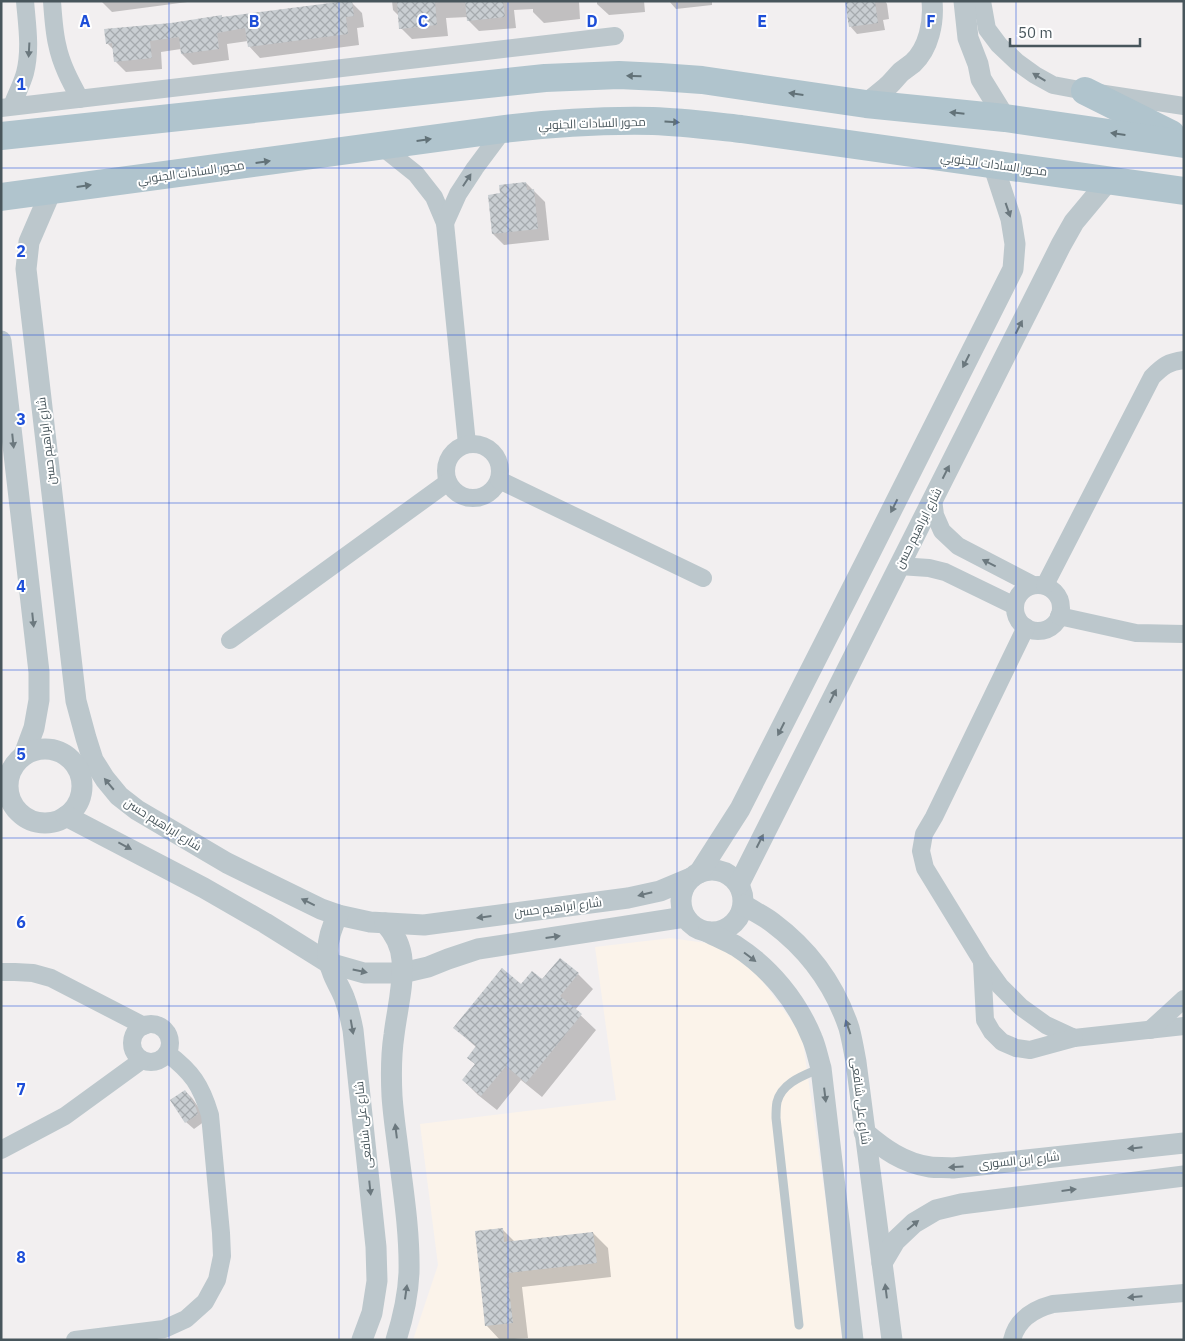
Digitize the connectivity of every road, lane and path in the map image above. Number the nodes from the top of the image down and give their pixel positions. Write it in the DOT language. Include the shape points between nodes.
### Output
graph roads {
  1 [pos="24,1"];
  2 [pos="52,1"];
  3 [pos="922,1"];
  4 [pos="932,1"];
  5 [pos="952,1"];
  6 [pos="964,1"];
  7 [pos="982,1"];
  8 [pos="615,36"];
  9 [pos="900,72"];
  10 [pos="981,79"];
  11 [pos="1084,91"];
  12 [pos="80,99"];
  13 [pos="866,104"];
  14 [pos="1184,106"];
  15 [pos="6,107"];
  16 [pos="1005,118"];
  17 [pos="504,129"];
  18 [pos="1,136"];
  19 [pos="1184,140"];
  20 [pos="1184,144"];
  21 [pos="381,146"];
  22 [pos="992,164"];
  23 [pos="1109,180"];
  24 [pos="1184,190"];
  25 [pos="51,191"];
  26 [pos="1,198"];
  27 [pos="445,223"];
  28 [pos="1,340"];
  29 [pos="1184,360"];
  30 [pos="467,444"];
  31 [pos="499,480"];
  32 [pos="448,482"];
  33 [pos="933,499"];
  34 [pos="870,553"];
  35 [pos="899,566"];
  36 [pos="703,578"];
  37 [pos="1039,585"];
  38 [pos="1015,606"];
  39 [pos="1060,616"];
  40 [pos="1026,627"];
  41 [pos="1184,634"];
  42 [pos="230,640"];
  43 [pos="24,755"];
  44 [pos="85,763"];
  45 [pos="6,775"];
  46 [pos="66,816"];
  47 [pos="25,817"];
  48 [pos="1,818"];
  49 [pos="695,876"];
  50 [pos="738,884"];
  51 [pos="744,905"];
  52 [pos="338,915"];
  53 [pos="685,917"];
  54 [pos="385,923"];
  55 [pos="708,932"];
  56 [pos="982,961"];
  57 [pos="329,963"];
  58 [pos="1,972"];
  59 [pos="402,973"];
  60 [pos="1184,999"];
  61 [pos="144,1026"];
  62 [pos="1184,1026"];
  63 [pos="1150,1030"];
  64 [pos="1074,1038"];
  65 [pos="168,1053"];
  66 [pos="142,1060"];
  67 [pos="821,1068"];
  68 [pos="864,1132"];
  69 [pos="1176,1143"];
  70 [pos="1,1150"];
  71 [pos="1178,1177"];
  72 [pos="882,1263"];
  73 [pos="1184,1293"];
  74 [pos="799,1325"];
  75 [pos="75,1340"];
  76 [pos="362,1340"];
  77 [pos="396,1340"];
  78 [pos="853,1340"];
  79 [pos="892,1340"];
  80 [pos="1012,1340"];
  1 -- 15 [label="street, one-way" via="28,60 25,75"];
  2 -- 12 [label="street" via="61,62"];
  3 -- 9 [label="street" via="917,32"];
  4 -- 9 [label="street" via="932,24 928,37 914,62"];
  5 -- 10 [label="street" via="962,55 968,69"];
  6 -- 10 [label="street" via="968,38"];
  11 -- 7 [label="street, one-way" via="1053,85 1017,62 987,29"];
  8 -- 12 [label="street"];
  9 -- 13 [label="street"];
  10 -- 16 [label="street"];
  11 -- 14 [label="street"];
  11 -- 19 [label="main road"];
  12 -- 15 [label="street"];
  16 -- 13 [label="main road, one-way"];
  13 -- 18 [label="main road, one-way" via="702,80 582,75"];
  20 -- 16 [label="main road, one-way"];
  21 -- 17 [label="main road, محور السادات الجنوبي, one-way"];
  17 -- 22 [label="main road, محور السادات الجنوبي, one-way" via="610,121 698,124"];
  27 -- 17 [label="street, one-way" via="458,194"];
  25 -- 21 [label="main road, محور السادات الجنوبي, one-way"];
  21 -- 27 [label="street" via="416,174 434,196"];
  22 -- 23 [label="main road, محور السادات الجنوبي"];
  22 -- 34 [label="street, one-way" via="1011,219 1015,244 1012,269"];
  23 -- 24 [label="main road, محور السادات الجنوبي"];
  33 -- 23 [label="street, شارع ابراهيم حسن, one-way" via="1061,245 1074,222"];
  25 -- 26 [label="main road, محور السادات الجنوبي"];
  25 -- 44 [label="street, شارع ابراهيم حسن" via="29,242 26,269 76,701 86,738"];
  27 -- 30 [label="street"];
  28 -- 43 [label="street, one-way" via="39,672 34,728"];
  29 -- 37 [label="street" via="1172,362 1152,377"];
  30 -- 31 [label="street" via="477,443 494,452 501,470"];
  30 -- 32 [label="street" via="459,446 448,458"];
  31 -- 32 [label="street" via="495,488 479,498 460,495"];
  31 -- 36 [label="street"];
  32 -- 42 [label="street"];
  33 -- 35 [label="street, شارع ابراهيم حسن"];
  37 -- 33 [label="street, one-way" via="958,546 942,531"];
  34 -- 35 [label="street"];
  34 -- 49 [label="street, one-way" via="740,810"];
  35 -- 38 [label="street" via="945,572"];
  50 -- 35 [label="street, شارع ابراهيم حسن, one-way"];
  37 -- 38 [label="street" via="1024,589"];
  37 -- 39 [label="street" via="1057,594"];
  38 -- 40 [label="street" via="1019,622"];
  39 -- 40 [label="street" via="1045,630"];
  39 -- 41 [label="street" via="1136,633"];
  40 -- 56 [label="street" via="924,834 921,851 925,868"];
  43 -- 44 [label="street" via="47,749"];
  43 -- 45 [label="street"];
  44 -- 46 [label="street" via="80,799"];
  52 -- 44 [label="street, شارع ابراهيم حسن, one-way" via="226,862 137,810"];
  45 -- 47 [label="street" via="10,797"];
  46 -- 47 [label="street" via="46,823"];
  46 -- 57 [label="street, one-way" via="204,888"];
  47 -- 48 [label="street"];
  49 -- 50 [label="street" via="709,870 720,871"];
  49 -- 53 [label="street" via="684,887 681,897"];
  49 -- 54 [label="street, شارع ابراهيم حسن, one-way" via="660,891 628,898 424,925"];
  50 -- 51 [label="street"];
  51 -- 55 [label="street" via="732,926 720,932"];
  68 -- 51 [label="street, شارع على شافعى, one-way" via="856,1062 849,1029 837,998 820,970 798,944"];
  52 -- 54 [label="street, شارع ابراهيم حسن"];
  52 -- 57 [label="street, شارع على شافعى" via="328,944"];
  53 -- 55 [label="street" via="699,930"];
  59 -- 53 [label="street, one-way" via="478,949"];
  54 -- 59 [label="street" via="400,948"];
  55 -- 67 [label="street, one-way" via="736,946 782,986 812,1038"];
  56 -- 64 [label="street" via="1000,986 1022,1007 1046,1025"];
  56 -- 64 [label="street" via="985,1020 1002,1042 1030,1050"];
  57 -- 59 [label="street, one-way" via="364,973"];
  57 -- 76 [label="street, شارع على شافعى, one-way" via="345,1000 353,1030 376,1248 377,1280 372,1313"];
  58 -- 61 [label="street" via="51,978"];
  77 -- 59 [label="street, one-way" via="403,1318 409,1274 408,1230 392,1097 394,1034"];
  60 -- 63 [label="street"];
  61 -- 65 [label="street" via="152,1024 166,1031 170,1038"];
  61 -- 66 [label="street" via="132,1042 133,1049"];
  62 -- 63 [label="street"];
  63 -- 64 [label="street"];
  65 -- 66 [label="street" via="159,1061"];
  65 -- 75 [label="street" via="194,1079 210,1115 222,1256 217,1280 205,1302 186,1319 164,1329"];
  66 -- 70 [label="street" via="65,1116"];
  67 -- 74 [label="lane" via="792,1082 784,1090 778,1100 776,1118"];
  67 -- 78 [label="street, one-way"];
  69 -- 68 [label="street, شارع ابن السورى, one-way" via="953,1168 905,1160"];
  68 -- 72 [label="street, شارع على شافعى"];
  69 -- 71 [label="street"];
  72 -- 71 [label="street, one-way" via="896,1241 914,1223 936,1210 961,1204"];
  79 -- 72 [label="street, شارع على شافعى, one-way"];
  73 -- 80 [label="street, one-way" via="1053,1304 1029,1314 1020,1323"];
}
